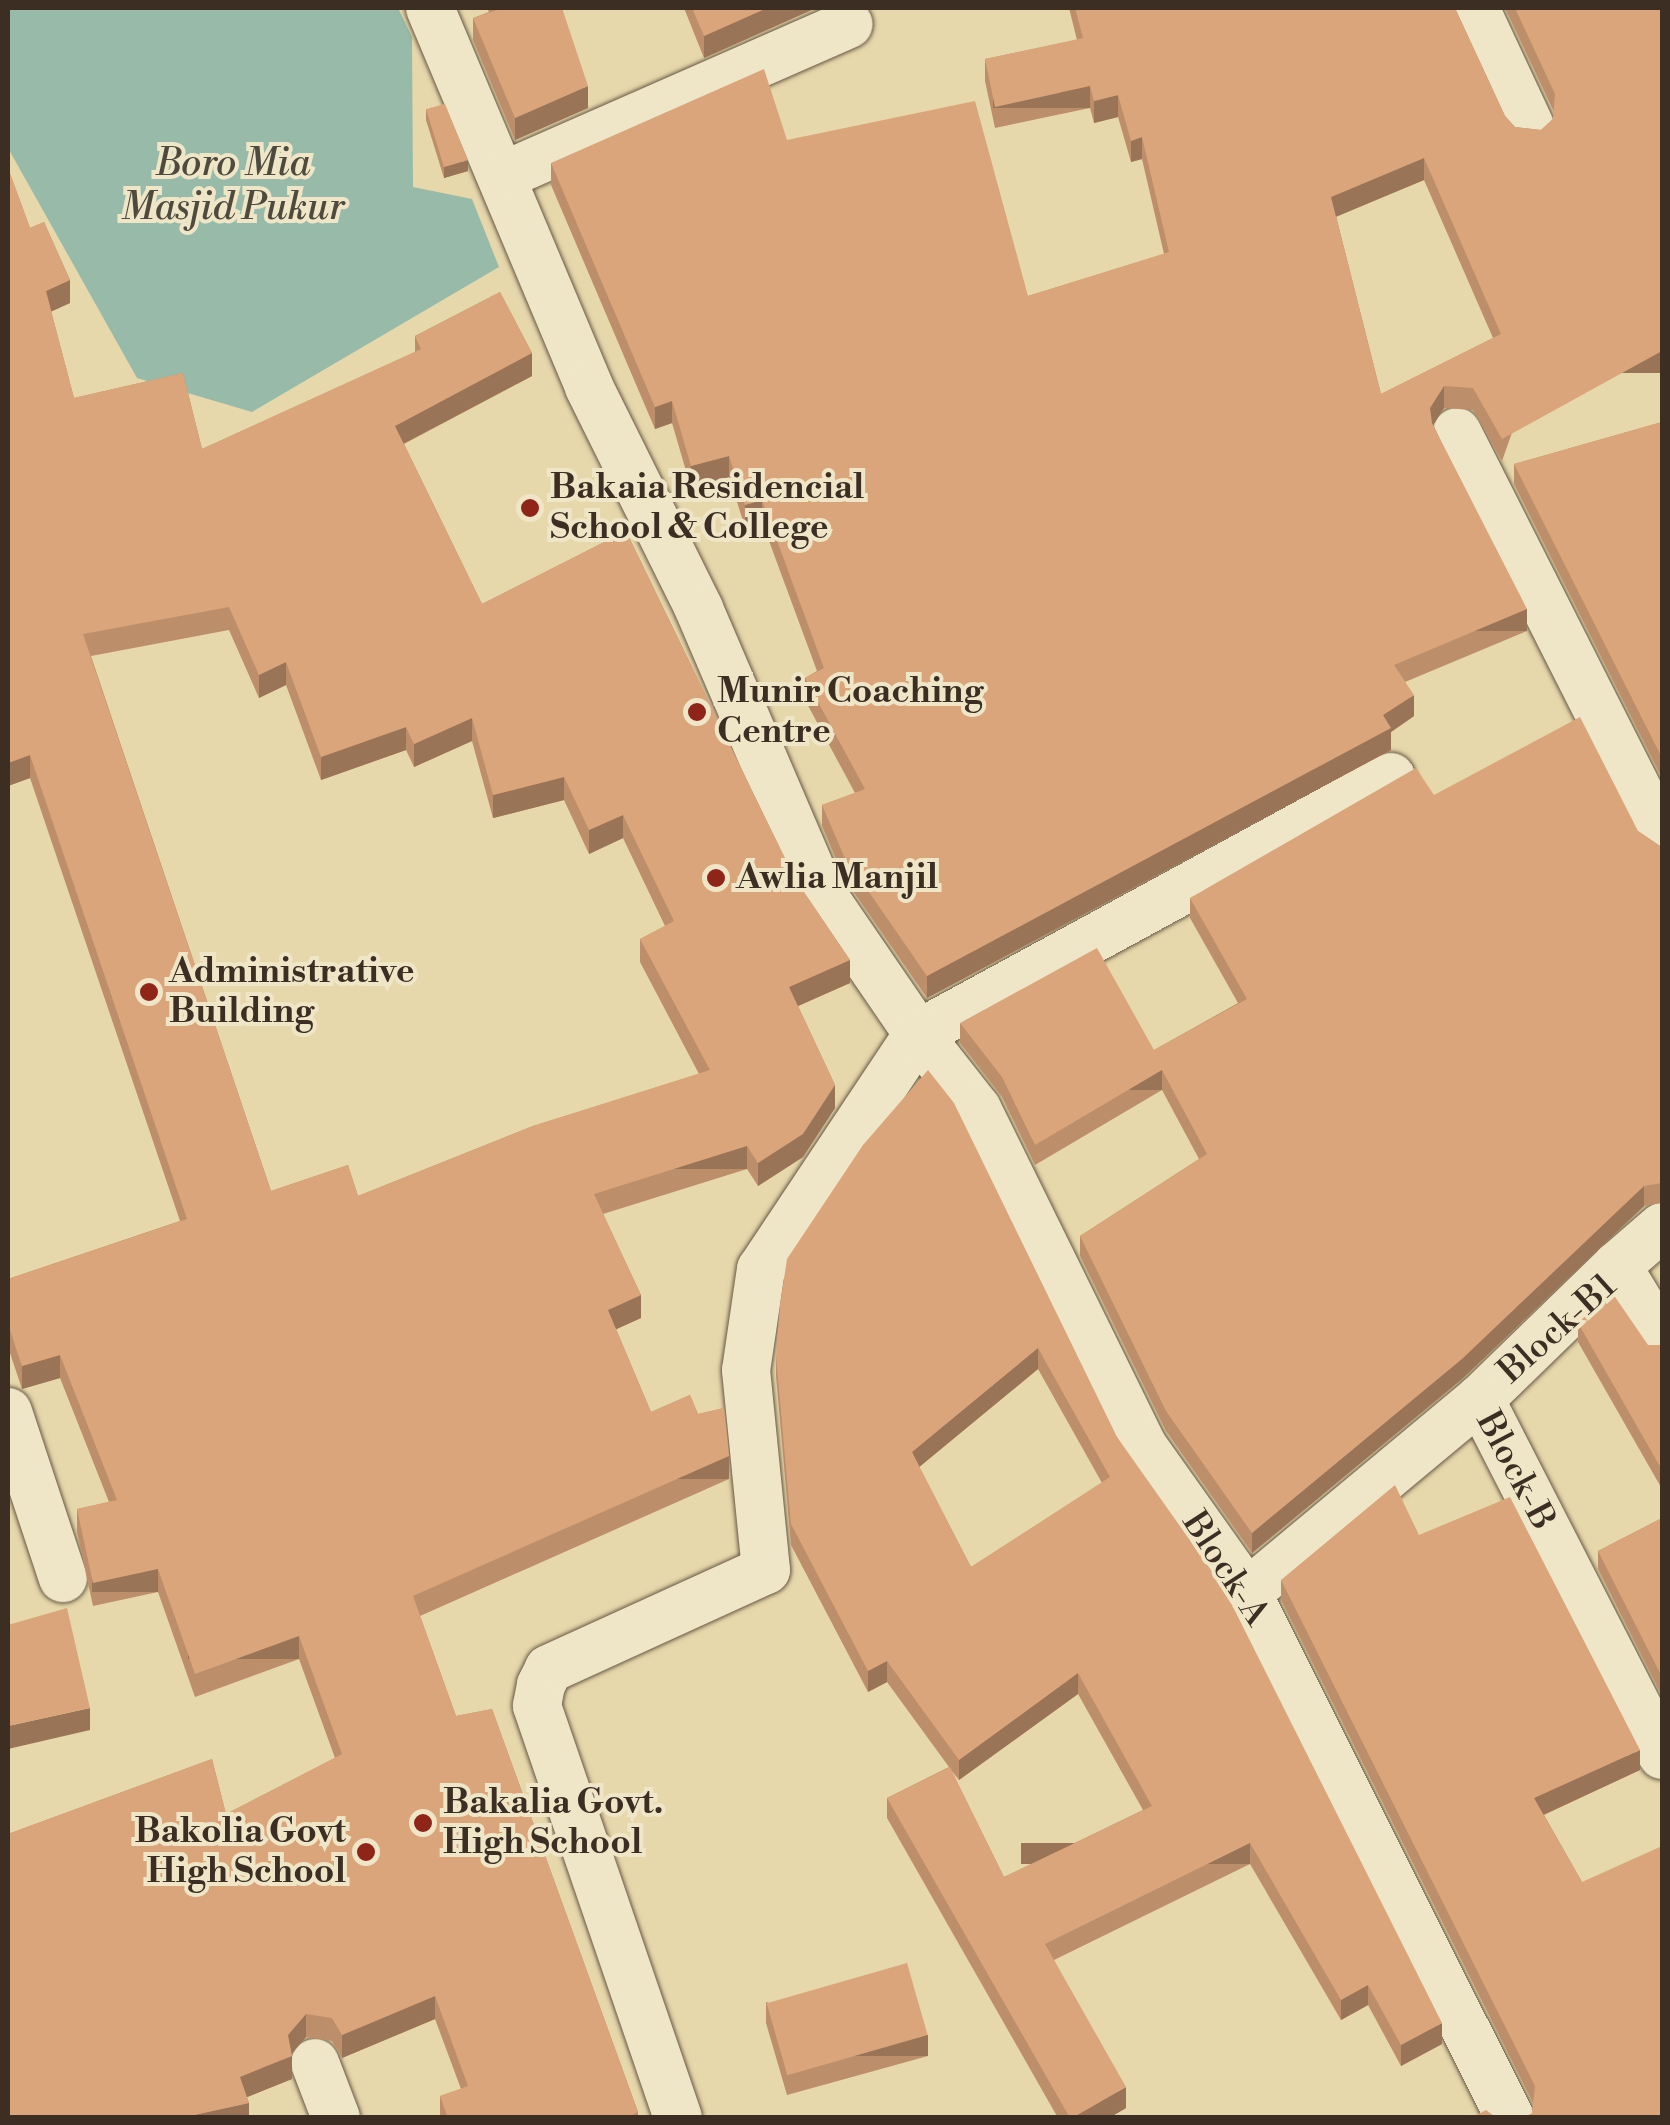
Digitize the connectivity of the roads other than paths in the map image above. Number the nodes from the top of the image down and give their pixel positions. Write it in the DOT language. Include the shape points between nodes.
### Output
graph roads {
  1 [pos="430,8"];
  2 [pos="1475,8"];
  3 [pos="849,24"];
  4 [pos="1530,126"];
  5 [pos="507,174"];
  6 [pos="1457,432"];
  7 [pos="1391,777"];
  8 [pos="1662,838"];
  9 [pos="918,1034"];
  10 [pos="1662,1227"];
  11 [pos="1617,1266"];
  12 [pos="1662,1340"];
  13 [pos="1480,1399"];
  14 [pos="8,1412"];
  15 [pos="63,1578"];
  16 [pos="1247,1593"];
  17 [pos="1662,1755"];
  18 [pos="315,2064"];
  19 [pos="336,2118"];
  20 [pos="678,2118"];
  21 [pos="1510,2118"];
  1 -- 5 [label="street, Block-A"];
  2 -- 4 [label="street"];
  3 -- 5 [label="street"];
  5 -- 9 [label="street, Block-A" via="590,387 820,891"];
  6 -- 8 [label="street"];
  7 -- 9 [label="street"];
  9 -- 16 [label="street, Block-A" via="977,1110 1142,1445"];
  9 -- 20 [label="street" via="761,1269 746,1370 766,1570 549,1669 541,1685 537,1706"];
  10 -- 11 [label="street"];
  11 -- 12 [label="street, Block-B1"];
  11 -- 13 [label="street, Block-B1"];
  13 -- 16 [label="street, Block-B"];
  13 -- 17 [label="street, Block-B"];
  14 -- 15 [label="street"];
  16 -- 21 [label="street, Block-A"];
  18 -- 19 [label="street"];
}
